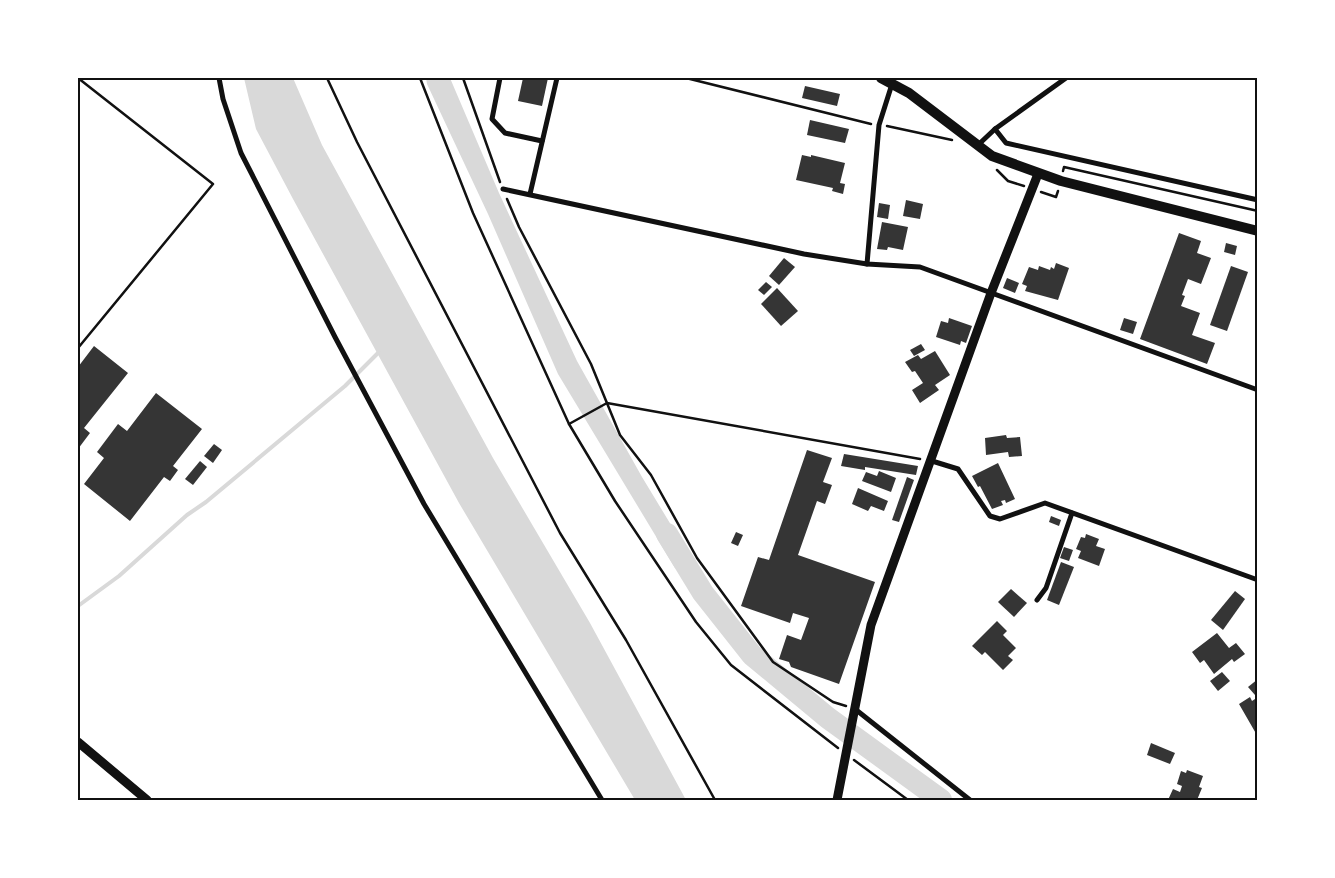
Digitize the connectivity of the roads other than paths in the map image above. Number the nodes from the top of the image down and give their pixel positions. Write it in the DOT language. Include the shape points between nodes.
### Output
graph roads {
  1 [pos="219,78"];
  2 [pos="500,78"];
  3 [pos="556,78"];
  4 [pos="881,78"];
  5 [pos="1066,78"];
  6 [pos="892,84"];
  7 [pos="995,129"];
  8 [pos="542,141"];
  9 [pos="978,145"];
  10 [pos="1038,174"];
  11 [pos="503,189"];
  12 [pos="530,194"];
  13 [pos="1258,200"];
  14 [pos="1258,231"];
  15 [pos="867,264"];
  16 [pos="991,293"];
  17 [pos="1258,390"];
  18 [pos="932,461"];
  19 [pos="1072,513"];
  20 [pos="1258,580"];
  21 [pos="1037,600"];
  22 [pos="854,708"];
  23 [pos="78,742"];
  24 [pos="147,800"];
  25 [pos="602,800"];
  26 [pos="837,800"];
  27 [pos="970,800"];
  1 -- 25 [label="street" via="241,153 335,337 424,504"];
  2 -- 8 [label="street" via="492,119 505,133"];
  3 -- 8 [label="street"];
  4 -- 6 [label="main road"];
  5 -- 7 [label="street"];
  6 -- 9 [label="main road"];
  6 -- 15 [label="street" via="879,125"];
  7 -- 9 [label="street"];
  7 -- 13 [label="street" via="1006,143"];
  8 -- 12 [label="street"];
  9 -- 10 [label="main road" via="992,156"];
  10 -- 14 [label="main road"];
  10 -- 16 [label="street"];
  11 -- 12 [label="street"];
  12 -- 15 [label="street" via="804,254"];
  15 -- 16 [label="street" via="920,267"];
  16 -- 17 [label="street"];
  16 -- 18 [label="street"];
  18 -- 19 [label="street" via="958,469 990,516 1000,519 1045,503"];
  18 -- 22 [label="street" via="871,625"];
  19 -- 20 [label="street"];
  19 -- 21 [label="street" via="1046,588"];
  22 -- 26 [label="street"];
  22 -- 27 [label="street"];
  23 -- 24 [label="street"];
}
